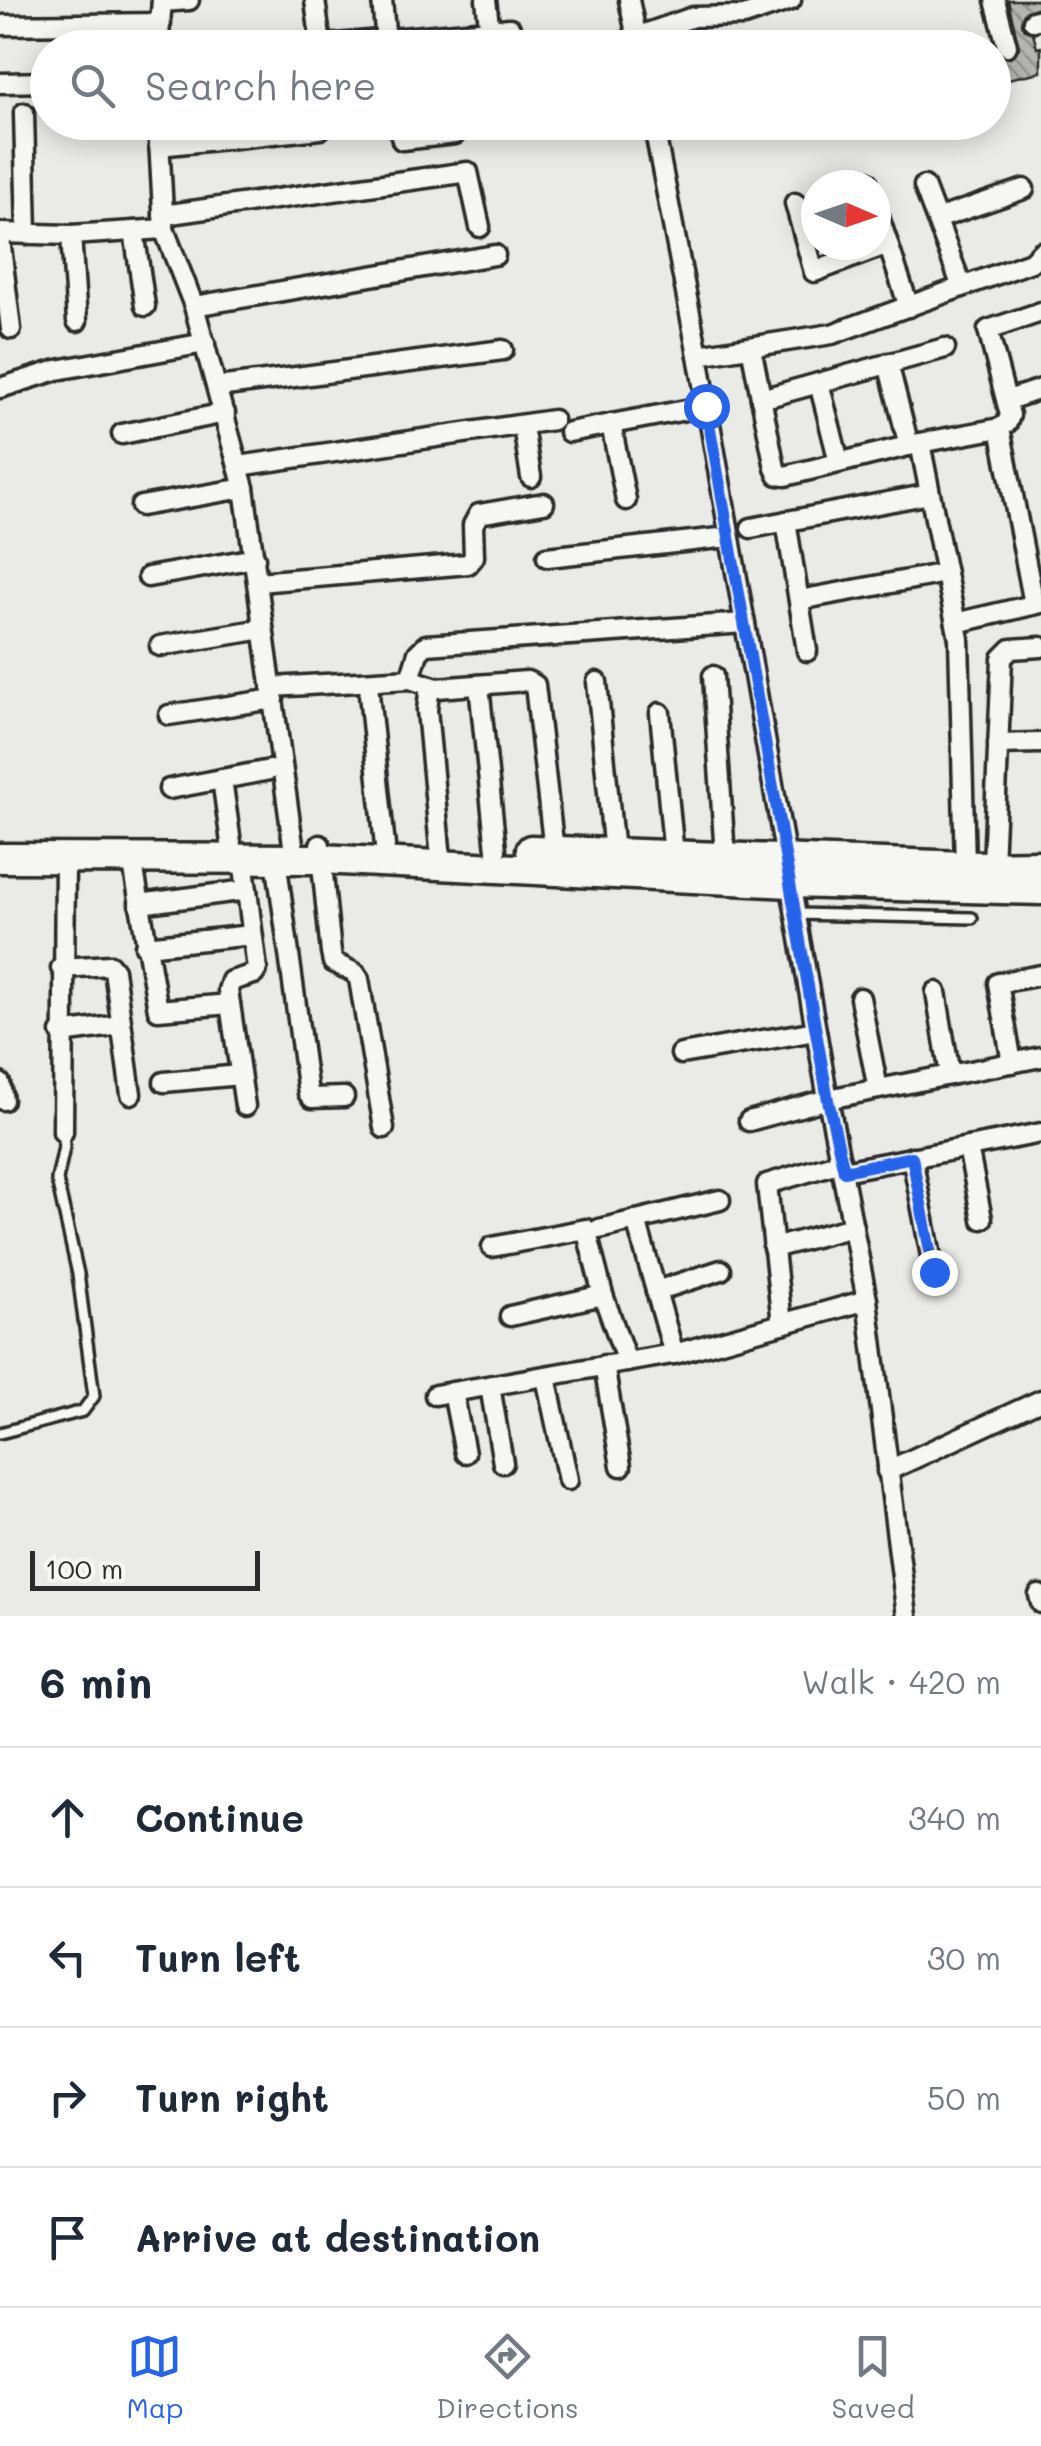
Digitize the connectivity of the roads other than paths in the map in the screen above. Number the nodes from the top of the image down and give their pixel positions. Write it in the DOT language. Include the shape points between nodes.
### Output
graph roads {
  1 [pos="189,0"];
  2 [pos="316,0"];
  3 [pos="382,0"];
  4 [pos="486,0"];
  5 [pos="629,0"];
  6 [pos="791,0"];
  7 [pos="995,0"];
  8 [pos="162,1"];
  9 [pos="161,22"];
  10 [pos="0,25"];
  11 [pos="160,30"];
  12 [pos="317,30"];
  13 [pos="385,30"];
  14 [pos="496,30"];
  15 [pos="635,30"];
  16 [pos="664,30"];
  17 [pos="1003,30"];
  18 [pos="30,83"];
  19 [pos="0,84"];
  20 [pos="24,113"];
  21 [pos="159,140"];
  22 [pos="216,140"];
  23 [pos="656,140"];
  24 [pos="159,146"];
  25 [pos="924,186"];
  26 [pos="1024,189"];
  27 [pos="796,204"];
  28 [pos="937,219"];
  29 [pos="163,222"];
  30 [pos="801,223"];
  31 [pos="480,227"];
  32 [pos="134,231"];
  33 [pos="27,234"];
  34 [pos="71,235"];
  35 [pos="0,236"];
  36 [pos="1041,252"];
  37 [pos="891,253"];
  38 [pos="495,254"];
  39 [pos="811,260"];
  40 [pos="846,260"];
  41 [pos="962,287"];
  42 [pos="145,306"];
  43 [pos="194,306"];
  44 [pos="909,306"];
  45 [pos="1041,312"];
  46 [pos="78,321"];
  47 [pos="12,328"];
  48 [pos="204,343"];
  49 [pos="751,346"];
  50 [pos="946,348"];
  51 [pos="503,350"];
  52 [pos="698,356"];
  53 [pos="888,364"];
  54 [pos="818,383"];
  55 [pos="218,387"];
  56 [pos="0,388"];
  57 [pos="1041,389"];
  58 [pos="760,399"];
  59 [pos="1008,400"];
  60 [pos="706,406"];
  61 [pos="225,414"];
  62 [pos="552,420"];
  63 [pos="611,424"];
  64 [pos="523,426"];
  65 [pos="1000,428"];
  66 [pos="569,432"];
  67 [pos="122,434"];
  68 [pos="914,444"];
  69 [pos="839,462"];
  70 [pos="239,466"];
  71 [pos="531,476"];
  72 [pos="244,488"];
  73 [pos="930,494"];
  74 [pos="626,500"];
  75 [pos="544,503"];
  76 [pos="141,506"];
  77 [pos="786,520"];
  78 [pos="751,528"];
  79 [pos="729,537"];
  80 [pos="546,556"];
  81 [pos="254,558"];
  82 [pos="946,573"];
  83 [pos="148,577"];
  84 [pos="258,582"];
  85 [pos="799,600"];
  86 [pos="1037,603"];
  87 [pos="745,622"];
  88 [pos="956,623"];
  89 [pos="263,629"];
  90 [pos="160,646"];
  91 [pos="1041,647"];
  92 [pos="808,651"];
  93 [pos="713,676"];
  94 [pos="410,680"];
  95 [pos="597,682"];
  96 [pos="479,685"];
  97 [pos="430,686"];
  98 [pos="273,693"];
  99 [pos="369,694"];
  100 [pos="660,714"];
  101 [pos="168,716"];
  102 [pos="998,744"];
  103 [pos="1041,744"];
  104 [pos="270,770"];
  105 [pos="222,779"];
  106 [pos="169,788"];
  107 [pos="0,840"];
  108 [pos="385,846"];
  109 [pos="440,848"];
  110 [pos="496,850"];
  111 [pos="237,851"];
  112 [pos="554,851"];
  113 [pos="301,853"];
  114 [pos="614,853"];
  115 [pos="674,854"];
  116 [pos="725,856"];
  117 [pos="65,857"];
  118 [pos="0,858"];
  119 [pos="132,858"];
  120 [pos="1041,865"];
  121 [pos="979,866"];
  122 [pos="789,870"];
  123 [pos="247,890"];
  124 [pos="1041,890"];
  125 [pos="139,904"];
  126 [pos="796,914"];
  127 [pos="972,918"];
  128 [pos="252,934"];
  129 [pos="146,946"];
  130 [pos="62,968"];
  131 [pos="1041,975"];
  132 [pos="936,992"];
  133 [pos="860,998"];
  134 [pos="230,1004"];
  135 [pos="122,1025"];
  136 [pos="816,1031"];
  137 [pos="61,1033"];
  138 [pos="681,1054"];
  139 [pos="1041,1057"];
  140 [pos="1012,1062"];
  141 [pos="240,1075"];
  142 [pos="950,1075"];
  143 [pos="164,1082"];
  144 [pos="878,1089"];
  145 [pos="131,1094"];
  146 [pos="344,1097"];
  147 [pos="828,1100"];
  148 [pos="244,1106"];
  149 [pos="749,1121"];
  150 [pos="384,1128"];
  151 [pos="62,1132"];
  152 [pos="1041,1133"];
  153 [pos="968,1147"];
  154 [pos="912,1157"];
  155 [pos="842,1166"];
  156 [pos="720,1200"];
  157 [pos="982,1219"];
  158 [pos="636,1220"];
  159 [pos="854,1227"];
  160 [pos="600,1229"];
  161 [pos="492,1247"];
  162 [pos="773,1248"];
  163 [pos="721,1270"];
  164 [pos="934,1272"];
  165 [pos="656,1291"];
  166 [pos="603,1295"];
  167 [pos="867,1300"];
  168 [pos="510,1316"];
  169 [pos="782,1324"];
  170 [pos="674,1354"];
  171 [pos="627,1362"];
  172 [pos="604,1366"];
  173 [pos="546,1377"];
  174 [pos="490,1386"];
  175 [pos="1041,1400"];
  176 [pos="0,1432"];
  177 [pos="466,1453"];
  178 [pos="503,1463"];
  179 [pos="621,1466"];
  180 [pos="887,1472"];
  181 [pos="568,1480"];
  182 [pos="907,1616"];
  1 -- 8 [label="street"];
  2 -- 12 [label="street"];
  3 -- 13 [label="street"];
  4 -- 14 [label="street"];
  5 -- 15 [label="street"];
  6 -- 16 [label="street" via="744,16 693,17"];
  7 -- 17 [label="street"];
  8 -- 9 [label="street"];
  9 -- 10 [label="street"];
  9 -- 11 [label="street"];
  18 -- 19 [label="street"];
  20 -- 33 [label="street"];
  21 -- 24 [label="street"];
  22 -- 24 [label="street"];
  23 -- 52 [label="street"];
  24 -- 29 [label="street"];
  25 -- 28 [label="street"];
  26 -- 28 [label="street"];
  27 -- 30 [label="street"];
  28 -- 41 [label="street"];
  29 -- 31 [label="street" via="468,172"];
  29 -- 32 [label="street"];
  29 -- 43 [label="street"];
  32 -- 34 [label="street"];
  32 -- 42 [label="street"];
  33 -- 34 [label="street"];
  33 -- 35 [label="street"];
  34 -- 46 [label="street"];
  35 -- 47 [label="street"];
  36 -- 41 [label="street" via="1031,262"];
  37 -- 44 [label="street"];
  38 -- 43 [label="street"];
  39 -- 40 [label="street" via="814,272"];
  41 -- 44 [label="street"];
  43 -- 48 [label="street"];
  44 -- 49 [label="street" via="832,334"];
  45 -- 59 [label="street" via="988,330"];
  48 -- 55 [label="street"];
  48 -- 56 [label="street" via="57,370"];
  49 -- 52 [label="street"];
  49 -- 58 [label="street"];
  50 -- 53 [label="street"];
  51 -- 55 [label="street"];
  52 -- 60 [label="street"];
  53 -- 54 [label="street"];
  53 -- 68 [label="street"];
  54 -- 58 [label="street"];
  54 -- 69 [label="street"];
  55 -- 61 [label="street"];
  57 -- 59 [label="street"];
  58 -- 69 [label="street" via="778,475"];
  59 -- 65 [label="street" via="1008,423"];
  60 -- 63 [label="street"];
  60 -- 79 [label="street"];
  61 -- 67 [label="street"];
  61 -- 70 [label="street"];
  62 -- 64 [label="street"];
  63 -- 66 [label="street"];
  63 -- 74 [label="street"];
  64 -- 70 [label="street"];
  64 -- 71 [label="street"];
  65 -- 68 [label="street"];
  65 -- 86 [label="street"];
  68 -- 69 [label="street"];
  68 -- 73 [label="street"];
  70 -- 72 [label="street"];
  72 -- 76 [label="street"];
  72 -- 81 [label="street"];
  73 -- 77 [label="street"];
  73 -- 82 [label="street"];
  75 -- 84 [label="street" via="479,514 468,564"];
  77 -- 78 [label="street"];
  77 -- 85 [label="street"];
  79 -- 80 [label="street"];
  79 -- 87 [label="street"];
  81 -- 83 [label="street"];
  81 -- 84 [label="street"];
  82 -- 85 [label="street"];
  82 -- 88 [label="street"];
  84 -- 89 [label="street"];
  85 -- 92 [label="street"];
  86 -- 88 [label="street"];
  87 -- 94 [label="street" via="426,645"];
  87 -- 122 [label="street"];
  88 -- 121 [label="street"];
  89 -- 90 [label="street"];
  89 -- 98 [label="street"];
  91 -- 102 [label="street" via="1010,649 1002,658"];
  93 -- 116 [label="street"];
  94 -- 97 [label="street"];
  94 -- 98 [label="street"];
  95 -- 114 [label="street"];
  96 -- 97 [label="street"];
  96 -- 110 [label="street"];
  96 -- 112 [label="street" via="536,684"];
  97 -- 109 [label="street"];
  98 -- 101 [label="street"];
  98 -- 113 [label="street"];
  99 -- 108 [label="street"];
  100 -- 115 [label="street"];
  102 -- 103 [label="street"];
  102 -- 121 [label="street"];
  104 -- 105 [label="street"];
  105 -- 106 [label="street"];
  105 -- 111 [label="street"];
  107 -- 111 [label="highway"];
  108 -- 109 [label="highway"];
  108 -- 113 [label="highway"];
  109 -- 110 [label="highway"];
  110 -- 112 [label="highway"];
  111 -- 113 [label="highway"];
  111 -- 119 [label="highway"];
  111 -- 123 [label="street"];
  112 -- 114 [label="highway"];
  113 -- 122 [label="highway"];
  113 -- 146 [label="street" via="308,1093"];
  113 -- 150 [label="street" via="333,962 360,979"];
  114 -- 115 [label="highway"];
  115 -- 116 [label="highway"];
  116 -- 122 [label="highway"];
  117 -- 118 [label="highway"];
  117 -- 119 [label="highway"];
  117 -- 130 [label="street"];
  119 -- 125 [label="street"];
  120 -- 121 [label="highway"];
  121 -- 122 [label="highway"];
  122 -- 124 [label="highway"];
  122 -- 126 [label="street"];
  123 -- 125 [label="street"];
  123 -- 128 [label="street"];
  125 -- 129 [label="street"];
  126 -- 127 [label="lane"];
  126 -- 136 [label="street"];
  128 -- 129 [label="street"];
  128 -- 134 [label="street" via="257,969 231,981"];
  129 -- 134 [label="street" via="158,1010"];
  130 -- 135 [label="street" via="110,965"];
  130 -- 137 [label="street"];
  131 -- 140 [label="street" via="998,983"];
  132 -- 142 [label="street"];
  133 -- 144 [label="street"];
  134 -- 141 [label="street"];
  135 -- 137 [label="street"];
  135 -- 145 [label="street"];
  136 -- 138 [label="street"];
  136 -- 147 [label="street"];
  137 -- 151 [label="street"];
  139 -- 140 [label="street"];
  140 -- 142 [label="street"];
  141 -- 143 [label="street"];
  141 -- 148 [label="street"];
  142 -- 144 [label="street"];
  144 -- 147 [label="street"];
  147 -- 149 [label="street"];
  147 -- 155 [label="street"];
  151 -- 176 [label="lane" via="57,1180 94,1396 83,1411"];
  152 -- 153 [label="street"];
  153 -- 154 [label="street"];
  153 -- 157 [label="street"];
  154 -- 155 [label="street"];
  154 -- 164 [label="street"];
  155 -- 159 [label="street"];
  155 -- 162 [label="street" via="767,1184"];
  156 -- 158 [label="street"];
  158 -- 160 [label="street"];
  158 -- 165 [label="street"];
  159 -- 162 [label="street"];
  159 -- 167 [label="street"];
  161 -- 166 [label="street" via="586,1229"];
  162 -- 169 [label="street"];
  163 -- 165 [label="street"];
  165 -- 170 [label="street"];
  166 -- 168 [label="street"];
  166 -- 171 [label="street"];
  167 -- 169 [label="street"];
  167 -- 180 [label="street"];
  169 -- 170 [label="street"];
  170 -- 171 [label="street"];
  171 -- 172 [label="street"];
  172 -- 173 [label="street"];
  172 -- 179 [label="street"];
  173 -- 174 [label="street"];
  173 -- 181 [label="street"];
  174 -- 177 [label="street" via="444,1394"];
  174 -- 178 [label="street"];
  175 -- 180 [label="street"];
  180 -- 182 [label="street"];
}
